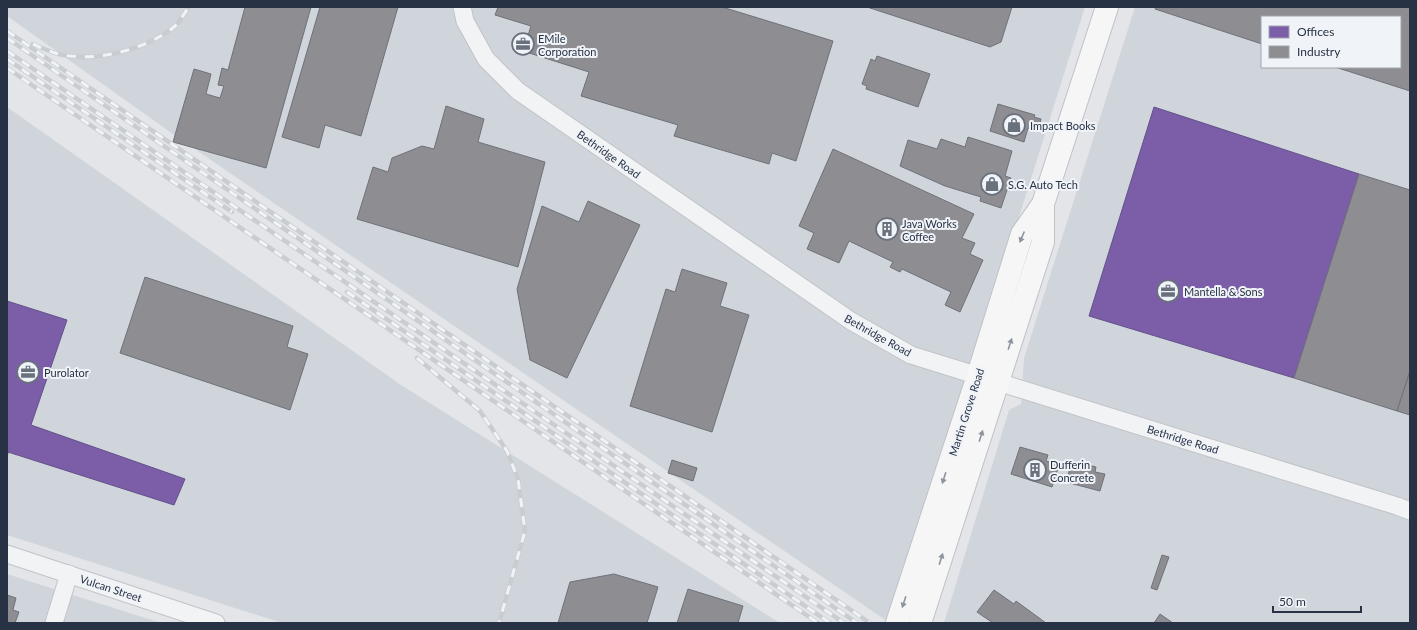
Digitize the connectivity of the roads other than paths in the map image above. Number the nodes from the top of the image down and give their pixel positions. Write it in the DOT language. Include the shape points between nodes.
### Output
graph roads {
  1 [pos="462,7"];
  2 [pos="1107,7"];
  3 [pos="1043,204"];
  4 [pos="978,375"];
  5 [pos="999,381"];
  6 [pos="1410,511"];
  7 [pos="7,554"];
  8 [pos="69,574"];
  9 [pos="54,623"];
  10 [pos="216,623"];
  11 [pos="897,623"];
  12 [pos="920,623"];
  1 -- 4 [label="street, Bethridge Road" via="465,21 486,59 518,92 852,322 911,354"];
  2 -- 3 [label="main road, Martin Grove Road"];
  3 -- 4 [label="main road, Martin Grove Road, one-way" via="1022,234"];
  5 -- 3 [label="main road, Martin Grove Road, one-way" via="1043,242"];
  4 -- 5 [label="street, Bethridge Road"];
  4 -- 11 [label="main road, Martin Grove Road, one-way"];
  5 -- 6 [label="street, Bethridge Road"];
  12 -- 5 [label="main road, Martin Grove Road, one-way"];
  7 -- 8 [label="street, Vulcan Street"];
  8 -- 9 [label="street"];
  8 -- 10 [label="street, Vulcan Street"];
}
